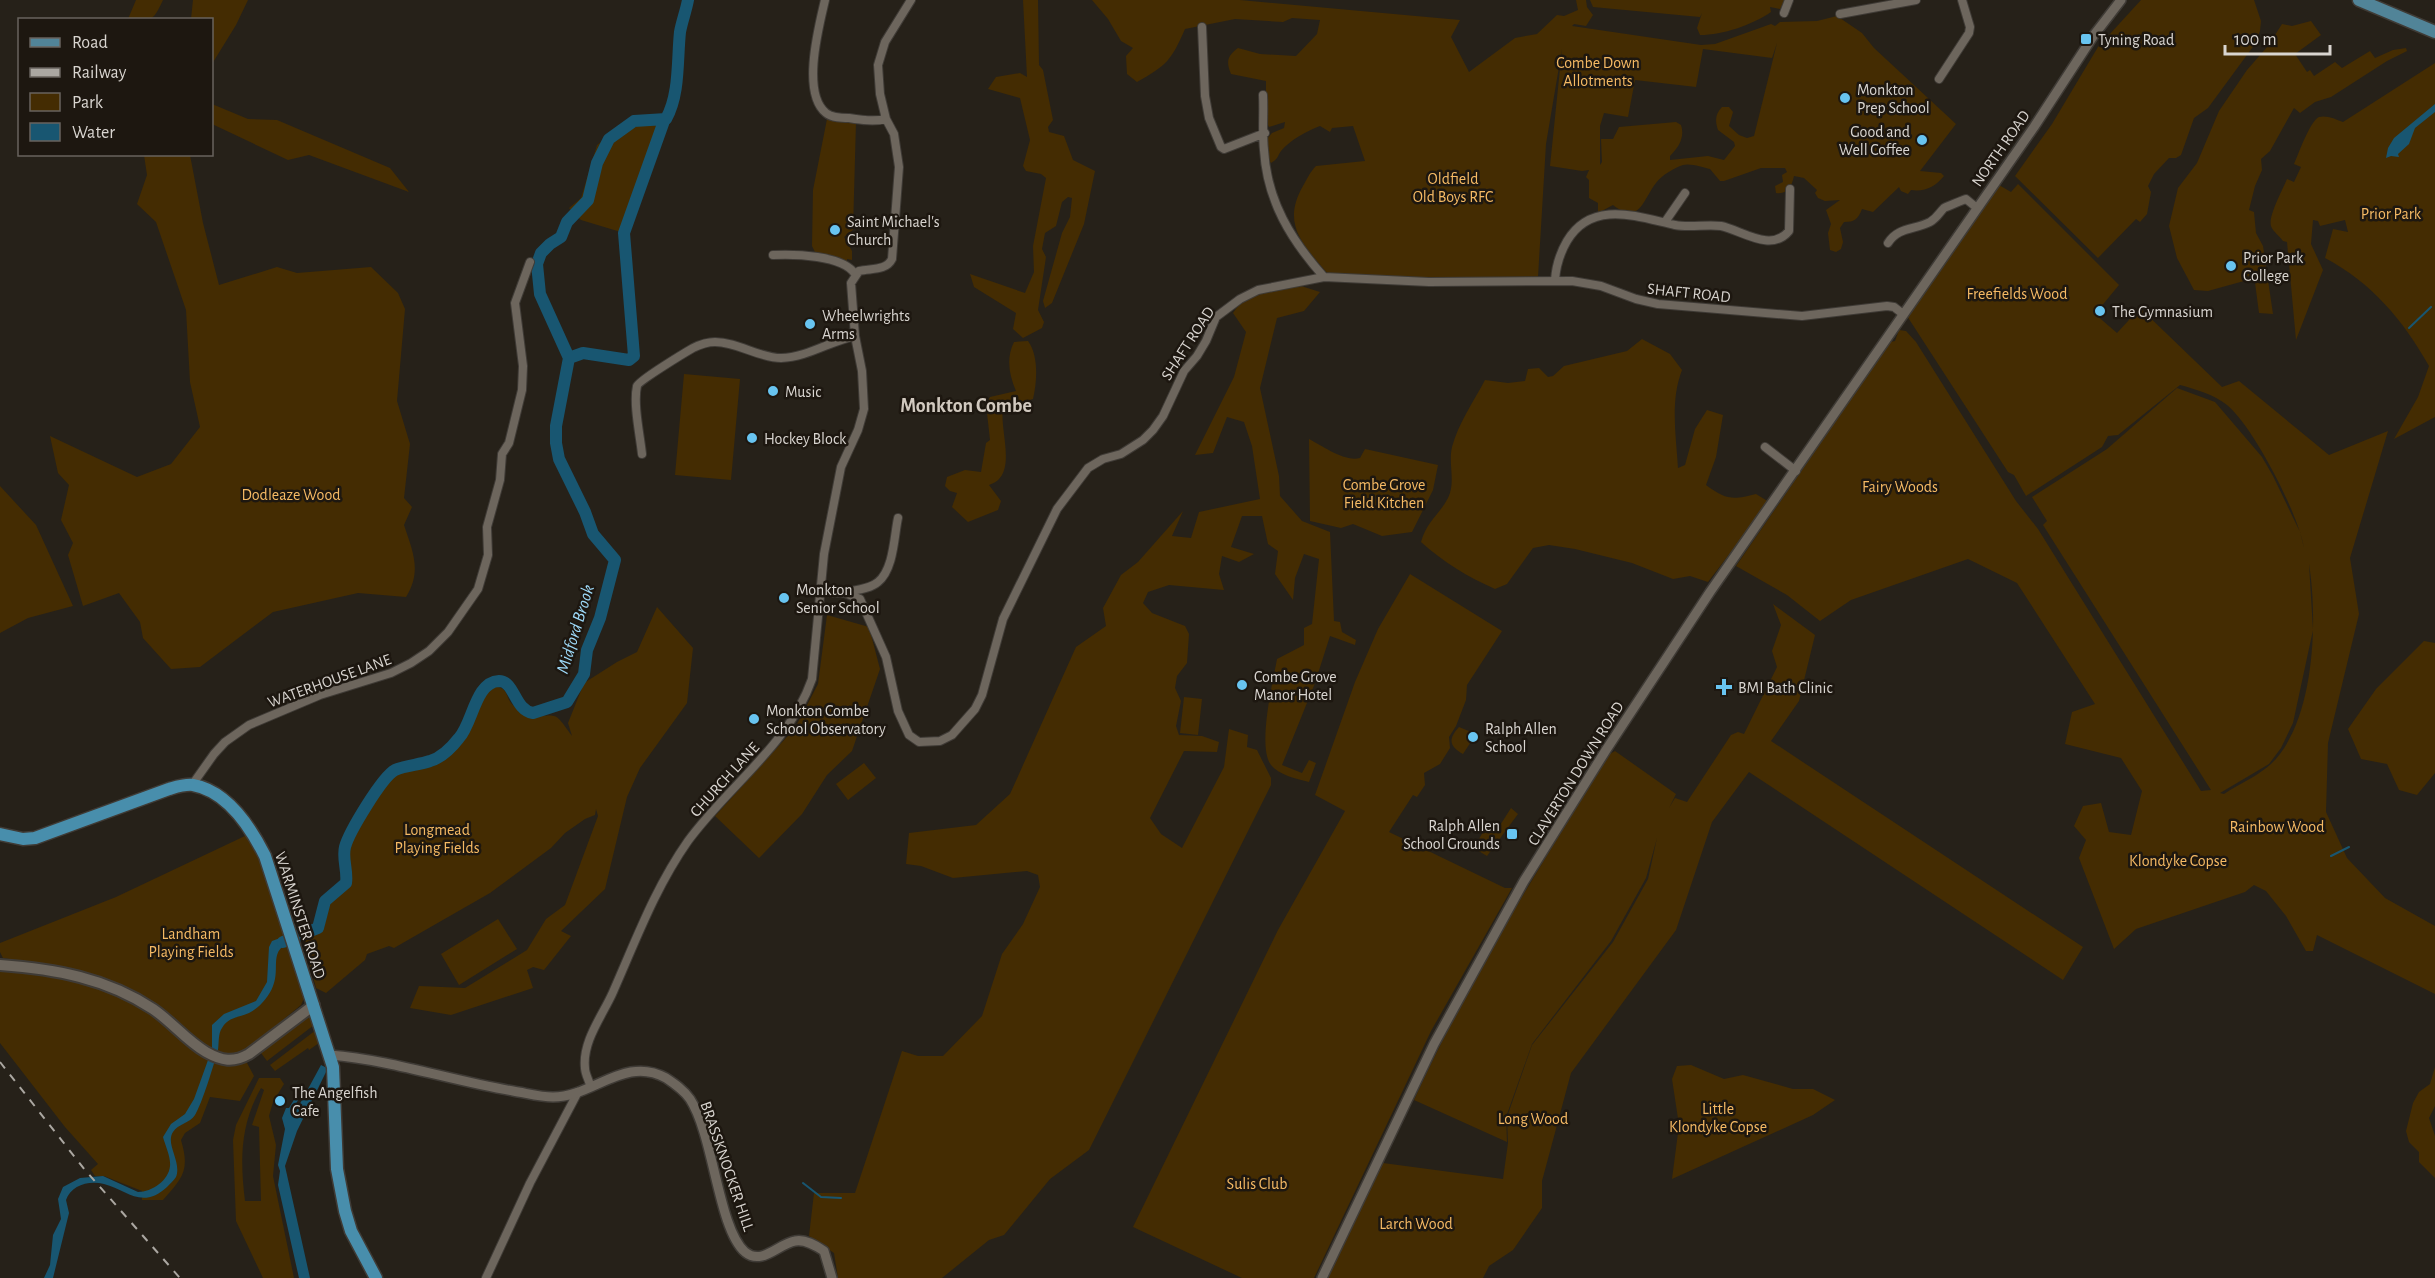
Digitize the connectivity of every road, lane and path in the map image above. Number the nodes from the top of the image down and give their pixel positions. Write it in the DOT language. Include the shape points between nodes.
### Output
graph roads {
  1 [pos="825,0"];
  2 [pos="911,0"];
  3 [pos="1789,0"];
  4 [pos="1916,0"];
  5 [pos="1962,0"];
  6 [pos="2121,0"];
  7 [pos="2359,0"];
  8 [pos="1784,13"];
  9 [pos="1840,14"];
  10 [pos="1202,27"];
  11 [pos="2435,32"];
  12 [pos="1939,79"];
  13 [pos="1263,95"];
  14 [pos="886,119"];
  15 [pos="1265,133"];
  16 [pos="1790,189"];
  17 [pos="1685,193"];
  18 [pos="1977,208"];
  19 [pos="1665,222"];
  20 [pos="1887,243"];
  21 [pos="773,255"];
  22 [pos="530,262"];
  23 [pos="855,274"];
  24 [pos="1324,277"];
  25 [pos="1555,280"];
  26 [pos="1903,314"];
  27 [pos="855,336"];
  28 [pos="1766,447"];
  29 [pos="642,454"];
  30 [pos="1796,471"];
  31 [pos="898,518"];
  32 [pos="821,591"];
  33 [pos="845,593"];
  34 [pos="192,785"];
  35 [pos="0,834"];
  36 [pos="0,965"];
  37 [pos="314,1005"];
  38 [pos="335,1060"];
  39 [pos="590,1085"];
  40 [pos="578,1092"];
  41 [pos="376,1278"];
  42 [pos="486,1278"];
  43 [pos="832,1278"];
  44 [pos="1322,1278"];
  1 -- 14 [label="street" via="813,61 820,105 831,116"];
  2 -- 14 [label="street" via="880,52 878,79"];
  3 -- 8 [label="street"];
  4 -- 9 [label="street"];
  5 -- 12 [label="street" via="1969,33"];
  6 -- 18 [label="street, NORTH ROAD"];
  7 -- 11 [label="main road"];
  10 -- 15 [label="street" via="1204,96 1221,147"];
  13 -- 15 [label="street"];
  14 -- 23 [label="street" via="894,134 900,167 892,259 888,266"];
  15 -- 24 [label="street" via="1265,167 1280,218 1301,252"];
  16 -- 19 [label="street" via="1790,227 1782,238 1764,240 1722,226"];
  17 -- 19 [label="street"];
  18 -- 20 [label="street" via="1966,199 1947,206 1932,221 1895,234"];
  18 -- 26 [label="street, NORTH ROAD"];
  19 -- 25 [label="street" via="1618,214 1583,222 1562,250"];
  21 -- 23 [label="street" via="824,259 847,266"];
  22 -- 34 [label="street, WATERHOUSE LANE" via="515,303 522,390 509,443 502,454 500,480 487,527 488,555 478,589 448,632 429,651 391,673 320,695 249,725 213,754"];
  23 -- 27 [label="street, CHURCH LANE" via="851,288"];
  24 -- 25 [label="street, SHAFT ROAD" via="1429,282"];
  24 -- 33 [label="street, SHAFT ROAD" via="1258,290 1222,311 1153,430 1121,454 1094,463 1082,474 1057,509 1003,619 975,709 951,735 929,742 919,742 909,735 898,711 886,657 863,604"];
  25 -- 26 [label="street, SHAFT ROAD" via="1601,285 1658,304 1802,316 1887,306"];
  26 -- 30 [label="street, CLAVERTON DOWN ROAD"];
  27 -- 29 [label="street" via="814,352 779,358 735,344 715,342 694,347 637,385"];
  27 -- 32 [label="street, CHURCH LANE" via="864,409 838,480"];
  28 -- 30 [label="street"];
  30 -- 44 [label="street, CLAVERTON DOWN ROAD" via="1683,634 1524,881 1434,1044"];
  31 -- 33 [label="street" via="884,576 877,584"];
  32 -- 33 [label="street"];
  32 -- 39 [label="street, CHURCH LANE" via="815,666 807,694 782,735 688,841 651,901 592,1032 585,1068"];
  34 -- 35 [label="highway" via="169,789 35,838"];
  34 -- 37 [label="highway, WARMINSTER ROAD" via="213,793 240,816 256,837"];
  36 -- 37 [label="main road" via="64,972 112,987 152,1009 214,1056 237,1060"];
  37 -- 38 [label="highway, WARMINSTER ROAD"];
  38 -- 40 [label="street, BRASSKNOCKER HILL" via="360,1058 474,1085 552,1097"];
  38 -- 41 [label="highway, WARMINSTER ROAD" via="336,1154 342,1200 351,1231"];
  39 -- 40 [label="street, BRASSKNOCKER HILL"];
  39 -- 43 [label="street, BRASSKNOCKER HILL" via="634,1071 663,1076 675,1084 699,1116 739,1245 751,1256 761,1256 797,1240 808,1242 824,1251"];
  40 -- 42 [label="street"];
}
